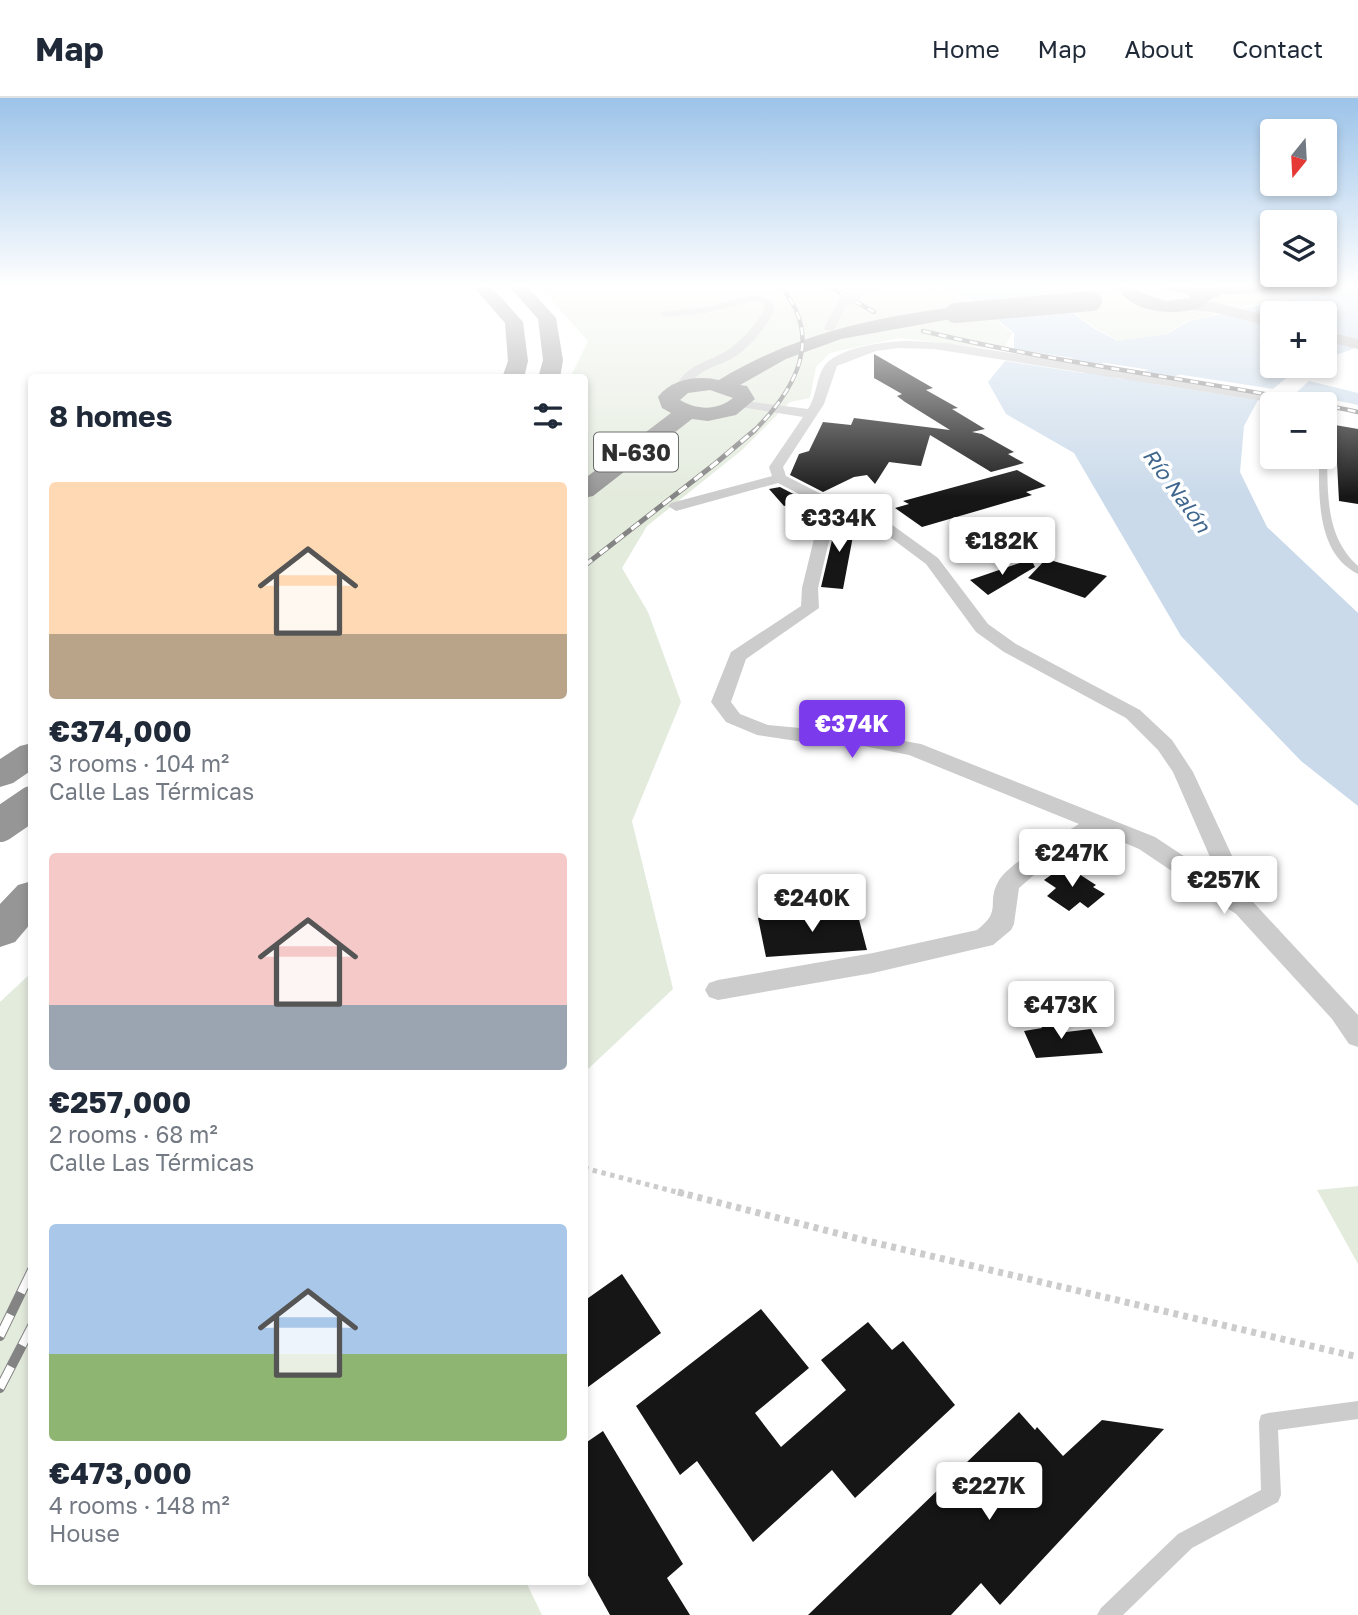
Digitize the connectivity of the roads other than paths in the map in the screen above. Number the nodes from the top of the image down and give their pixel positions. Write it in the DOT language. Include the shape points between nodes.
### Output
graph roads {
  1 [pos="517,356"];
  2 [pos="552,356"];
  3 [pos="726,356"];
  4 [pos="775,356"];
  5 [pos="834,356"];
  6 [pos="850,356"];
  7 [pos="1007,356"];
  8 [pos="836,361"];
  9 [pos="514,374"];
  10 [pos="550,374"];
  11 [pos="724,386"];
  12 [pos="682,387"];
  13 [pos="1260,396"];
  14 [pos="741,403"];
  15 [pos="687,412"];
  16 [pos="812,414"];
  17 [pos="1323,469"];
  18 [pos="780,478"];
  19 [pos="588,488"];
  20 [pos="830,504"];
  21 [pos="676,506"];
  22 [pos="1358,571"];
  23 [pos="28,740"];
  24 [pos="7,769"];
  25 [pos="28,796"];
  26 [pos="28,804"];
  27 [pos="0,813"];
  28 [pos="28,819"];
  29 [pos="1099,822"];
  30 [pos="0,825"];
  31 [pos="28,900"];
  32 [pos="1244,908"];
  33 [pos="28,921"];
  34 [pos="0,931"];
  35 [pos="0,942"];
  36 [pos="718,990"];
  37 [pos="1358,1036"];
  38 [pos="1358,1410"];
  39 [pos="1108,1615"];
  1 -- 9 [label="highway"];
  2 -- 10 [label="highway"];
  3 -- 12 [label="street" via="698,368"];
  4 -- 11 [label="highway, bridge"];
  5 -- 8 [label="street"];
  6 -- 8 [label="street"];
  7 -- 13 [label="street"];
  8 -- 16 [label="street"];
  11 -- 12 [label="highway"];
  11 -- 14 [label="highway" via="738,391 744,399"];
  12 -- 15 [label="highway, N-630" via="668,397"];
  14 -- 15 [label="highway, N-630" via="725,412"];
  14 -- 16 [label="street"];
  15 -- 19 [label="highway, N-630"];
  16 -- 18 [label="street" via="782,454 776,467"];
  17 -- 22 [label="lane" via="1324,519 1331,539"];
  18 -- 20 [label="street"];
  18 -- 21 [label="street"];
  20 -- 29 [label="street" via="810,588 810,608 738,656 721,702 733,718 764,731 914,749"];
  20 -- 32 [label="street" via="872,517 905,539 946,576 982,628 1133,715 1165,745 1183,772"];
  23 -- 24 [label="highway"];
  24 -- 25 [label="highway"];
  26 -- 30 [label="highway, bridge"];
  27 -- 28 [label="highway"];
  29 -- 32 [label="street" via="1147,843"];
  29 -- 36 [label="street" via="1007,885 1002,924 984,938"];
  31 -- 34 [label="highway"];
  32 -- 37 [label="street"];
  33 -- 35 [label="highway"];
  38 -- 39 [label="lane" via="1268,1422 1271,1495 1185,1541"];
}
